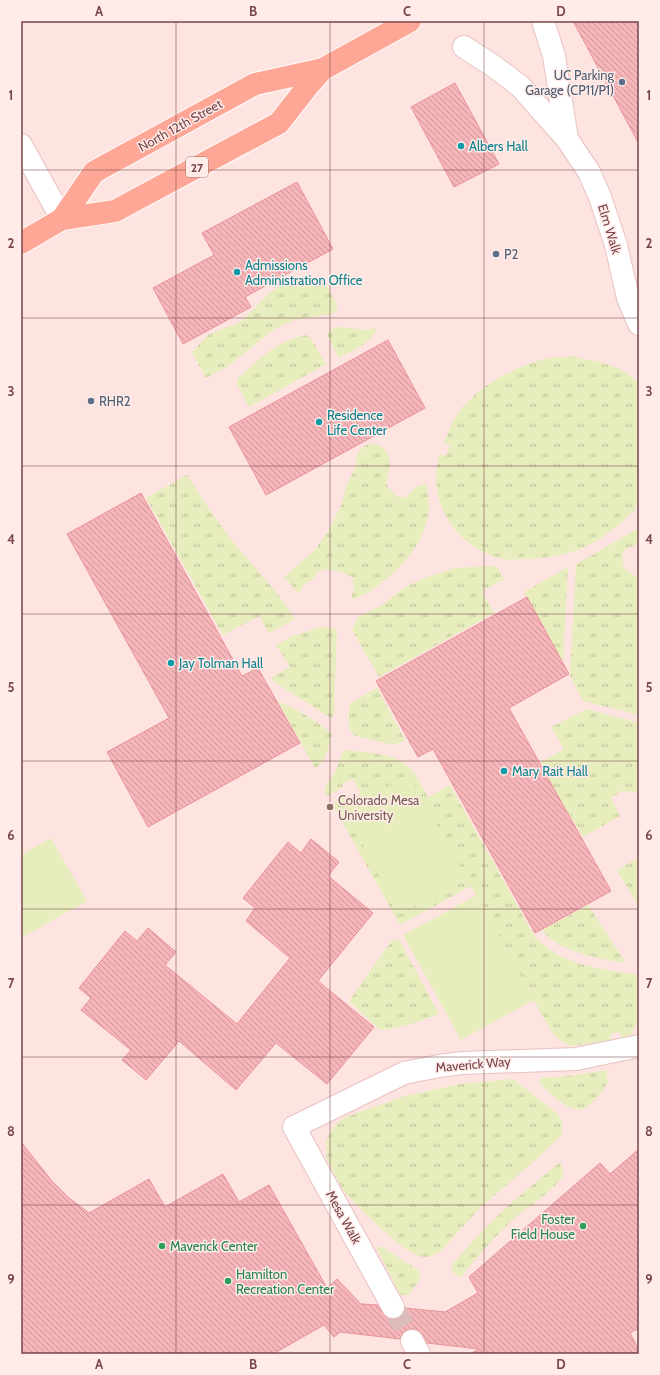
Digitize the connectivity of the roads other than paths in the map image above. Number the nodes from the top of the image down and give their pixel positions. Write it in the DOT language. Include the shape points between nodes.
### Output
graph roads {
  1 [pos="410,21"];
  2 [pos="542,21"];
  3 [pos="464,47"];
  4 [pos="322,69"];
  5 [pos="567,139"];
  6 [pos="21,145"];
  7 [pos="62,219"];
  8 [pos="21,244"];
  9 [pos="639,324"];
  10 [pos="639,1046"];
  11 [pos="294,1127"];
  12 [pos="393,1307"];
  1 -- 4 [label="main road, North 12th Street / 27"];
  2 -- 5 [label="street, Elm Walk" via="554,56"];
  3 -- 5 [label="street, Elm Walk" via="520,86"];
  4 -- 7 [label="main road, North 12th Street / 27" via="279,123 115,211"];
  4 -- 7 [label="main road, North 12th Street / 27" via="254,84 94,172"];
  5 -- 9 [label="street, Elm Walk" via="590,172 600,197 616,245 628,298"];
  6 -- 7 [label="street"];
  7 -- 8 [label="main road, North 12th Street / 27"];
  10 -- 11 [label="street, Maverick Way" via="576,1059 462,1063 404,1073"];
  11 -- 12 [label="street, Mesa Walk"];
}
